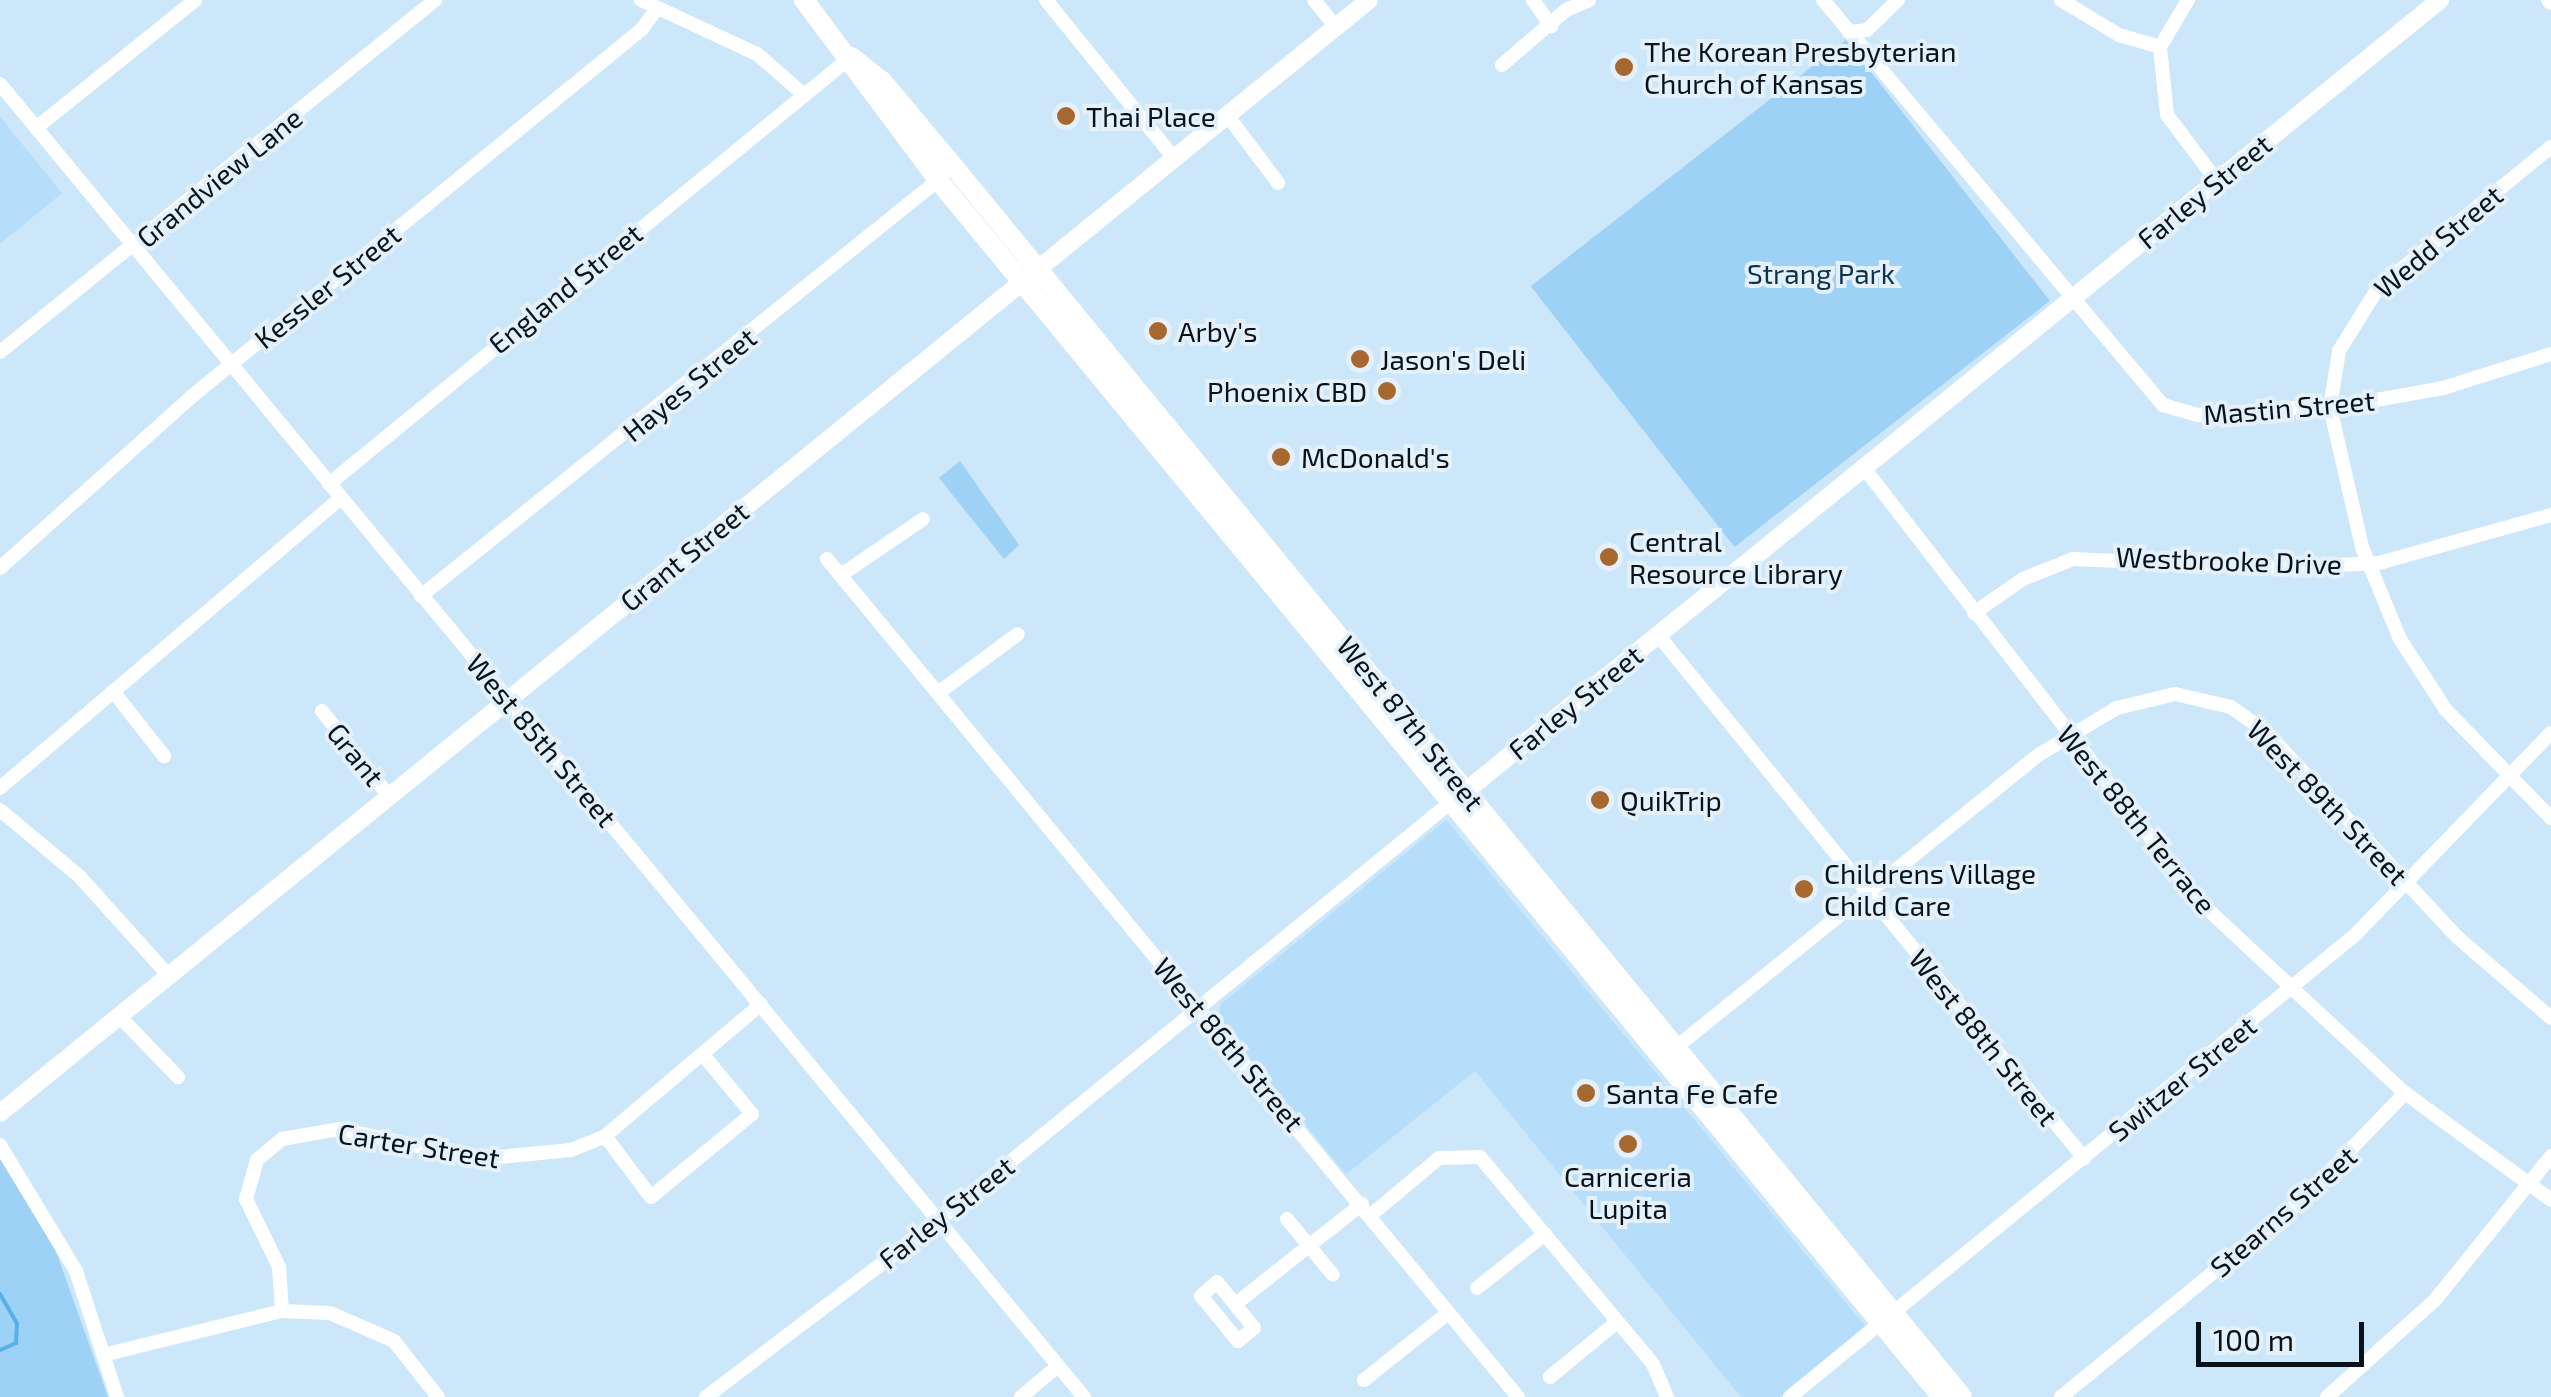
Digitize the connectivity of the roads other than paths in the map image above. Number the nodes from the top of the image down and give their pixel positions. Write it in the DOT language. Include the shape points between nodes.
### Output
graph roads {
  1 [pos="195,0"];
  2 [pos="435,0"];
  3 [pos="641,0"];
  4 [pos="804,0"];
  5 [pos="1046,0"];
  6 [pos="1314,0"];
  7 [pos="1369,0"];
  8 [pos="1533,0"];
  9 [pos="1589,0"];
  10 [pos="1822,0"];
  11 [pos="1898,0"];
  12 [pos="2062,0"];
  13 [pos="2188,0"];
  14 [pos="2440,0"];
  15 [pos="657,8"];
  16 [pos="1552,26"];
  17 [pos="1336,27"];
  18 [pos="1849,32"];
  19 [pos="2160,47"];
  20 [pos="850,58"];
  21 [pos="1502,65"];
  22 [pos="0,84"];
  23 [pos="803,94"];
  24 [pos="1227,115"];
  25 [pos="36,128"];
  26 [pos="2551,146"];
  27 [pos="1174,158"];
  28 [pos="946,174"];
  29 [pos="2217,181"];
  30 [pos="1278,182"];
  31 [pos="134,246"];
  32 [pos="1030,275"];
  33 [pos="2069,301"];
  34 [pos="0,352"];
  35 [pos="2551,354"];
  36 [pos="231,364"];
  37 [pos="2330,406"];
  38 [pos="1864,468"];
  39 [pos="329,484"];
  40 [pos="341,498"];
  41 [pos="2551,515"];
  42 [pos="923,519"];
  43 [pos="827,558"];
  44 [pos="2367,563"];
  45 [pos="0,568"];
  46 [pos="841,576"];
  47 [pos="422,596"];
  48 [pos="1974,613"];
  49 [pos="1018,634"];
  50 [pos="1658,635"];
  51 [pos="114,691"];
  52 [pos="938,693"];
  53 [pos="508,700"];
  54 [pos="322,711"];
  55 [pos="2551,733"];
  56 [pos="2068,736"];
  57 [pos="164,756"];
  58 [pos="2508,776"];
  59 [pos="0,788"];
  60 [pos="389,796"];
  61 [pos="1459,796"];
  62 [pos="0,810"];
  63 [pos="2551,818"];
  64 [pos="2408,885"];
  65 [pos="1868,895"];
  66 [pos="169,976"];
  67 [pos="2291,989"];
  68 [pos="761,1004"];
  69 [pos="1199,1008"];
  70 [pos="119,1016"];
  71 [pos="2551,1018"];
  72 [pos="1670,1052"];
  73 [pos="704,1056"];
  74 [pos="178,1078"];
  75 [pos="2405,1093"];
  76 [pos="0,1113"];
  77 [pos="605,1136"];
  78 [pos="0,1145"];
  79 [pos="2551,1156"];
  80 [pos="2084,1158"];
  81 [pos="2528,1185"];
  82 [pos="2551,1200"];
  83 [pos="1366,1209"];
  84 [pos="1287,1218"];
  85 [pos="939,1220"];
  86 [pos="1545,1234"];
  87 [pos="1309,1246"];
  88 [pos="1333,1275"];
  89 [pos="1477,1288"];
  90 [pos="1238,1302"];
  91 [pos="282,1311"];
  92 [pos="1448,1312"];
  93 [pos="1888,1318"];
  94 [pos="1616,1322"];
  95 [pos="107,1354"];
  96 [pos="1058,1366"];
  97 [pos="1550,1376"];
  98 [pos="1364,1380"];
  99 [pos="117,1397"];
  100 [pos="438,1397"];
  101 [pos="706,1397"];
  102 [pos="1021,1397"];
  103 [pos="1084,1397"];
  104 [pos="1517,1397"];
  105 [pos="1667,1397"];
  106 [pos="1790,1397"];
  107 [pos="1942,1397"];
  108 [pos="1962,1397"];
  109 [pos="2061,1397"];
  110 [pos="2327,1397"];
  1 -- 25 [label="street"];
  2 -- 31 [label="street, Grandview Lane"];
  3 -- 15 [label="street"];
  4 -- 20 [label="main road, West 87th Street"];
  5 -- 27 [label="street"];
  6 -- 17 [label="street"];
  7 -- 17 [label="street, Grant Street"];
  8 -- 16 [label="street"];
  9 -- 16 [label="street"];
  10 -- 18 [label="street"];
  11 -- 18 [label="street" via="1867,30"];
  12 -- 19 [label="street" via="2118,35"];
  13 -- 19 [label="street"];
  14 -- 29 [label="street, Farley Street"];
  15 -- 23 [label="street" via="757,54"];
  15 -- 36 [label="street, Kessler Street" via="642,30"];
  16 -- 21 [label="street"];
  17 -- 24 [label="street, Grant Street"];
  18 -- 33 [label="street"];
  19 -- 29 [label="street" via="2167,115"];
  20 -- 23 [label="street, England Street"];
  20 -- 28 [label="main road, West 87th Street" via="882,81"];
  22 -- 25 [label="street, West 85th Street"];
  23 -- 39 [label="street, England Street"];
  24 -- 27 [label="street, Grant Street"];
  24 -- 30 [label="street"];
  25 -- 31 [label="street, West 85th Street"];
  26 -- 37 [label="street, Wedd Street" via="2378,288 2339,351"];
  27 -- 32 [label="street, Grant Street"];
  28 -- 32 [label="main road, West 87th Street"];
  28 -- 47 [label="street, Hayes Street"];
  29 -- 33 [label="street, Farley Street"];
  31 -- 34 [label="street, Grandview Lane"];
  31 -- 36 [label="street, West 85th Street"];
  32 -- 53 [label="street, Grant Street"];
  32 -- 61 [label="main road, West 87th Street"];
  33 -- 37 [label="street, Mastin Street" via="2146,392 2175,410"];
  33 -- 38 [label="street, Farley Street"];
  35 -- 37 [label="street, Mastin Street" via="2443,388"];
  36 -- 39 [label="street, West 85th Street"];
  36 -- 45 [label="street, Kessler Street"];
  37 -- 44 [label="street"];
  38 -- 48 [label="street, West 88th Terrace"];
  38 -- 50 [label="street, Farley Street"];
  39 -- 40 [label="street, West 85th Street"];
  40 -- 47 [label="street, West 85th Street"];
  40 -- 51 [label="street"];
  41 -- 44 [label="street, Westbrooke Drive" via="2453,548"];
  42 -- 46 [label="street"];
  43 -- 46 [label="street, West 86th Street"];
  44 -- 48 [label="street, Westbrooke Drive" via="2277,568 2091,557 2024,578"];
  44 -- 58 [label="street" via="2423,677"];
  46 -- 52 [label="street, West 86th Street"];
  47 -- 53 [label="street, West 85th Street"];
  48 -- 56 [label="street, West 88th Terrace"];
  49 -- 52 [label="street"];
  50 -- 61 [label="street, Farley Street"];
  50 -- 65 [label="street, West 88th Street"];
  51 -- 57 [label="street"];
  51 -- 59 [label="street"];
  52 -- 69 [label="street, West 86th Street"];
  53 -- 60 [label="street, Grant Street"];
  53 -- 68 [label="street, West 85th Street"];
  54 -- 60 [label="street, Grant"];
  55 -- 58 [label="street, Switzer Street"];
  56 -- 64 [label="street, West 89th Street" via="2152,696 2187,694 2231,707 2266,732"];
  56 -- 65 [label="street"];
  56 -- 67 [label="street, West 88th Terrace" via="2174,874"];
  58 -- 63 [label="street"];
  58 -- 64 [label="street, Switzer Street"];
  60 -- 66 [label="street, Grant Street"];
  61 -- 69 [label="street, Farley Street"];
  61 -- 72 [label="main road, West 87th Street"];
  62 -- 66 [label="street" via="80,877"];
  64 -- 67 [label="street, Switzer Street"];
  64 -- 71 [label="street, West 89th Street"];
  65 -- 72 [label="street"];
  65 -- 80 [label="street, West 88th Street"];
  66 -- 70 [label="street, Grant Street"];
  67 -- 75 [label="street, West 88th Terrace"];
  67 -- 80 [label="street, Switzer Street"];
  68 -- 73 [label="street, Carter Street"];
  68 -- 85 [label="street, West 85th Street"];
  69 -- 83 [label="street, West 86th Street"];
  69 -- 85 [label="street, Farley Street"];
  70 -- 74 [label="street"];
  70 -- 76 [label="street, Grant Street"];
  72 -- 93 [label="main road, West 87th Street"];
  73 -- 77 [label="street, Carter Street"];
  73 -- 77 [label="street" via="752,1114 651,1197"];
  75 -- 81 [label="street, West 88th Terrace"];
  75 -- 109 [label="street, Stearns Street" via="2303,1199"];
  77 -- 91 [label="street, Carter Street" via="511,1160 340,1129 282,1139 257,1160 246,1198 280,1267"];
  78 -- 95 [label="street" via="62,1241"];
  79 -- 81 [label="street"];
  80 -- 93 [label="street, Switzer Street"];
  81 -- 82 [label="street, West 88th Terrace"];
  81 -- 110 [label="street" via="2435,1300"];
  83 -- 86 [label="street" via="1439,1158 1469,1152 1490,1165"];
  83 -- 87 [label="street"];
  83 -- 92 [label="street, West 86th Street"];
  84 -- 87 [label="street"];
  85 -- 96 [label="street, West 85th Street"];
  85 -- 101 [label="street, Farley Street"];
  86 -- 89 [label="street"];
  86 -- 94 [label="street"];
  87 -- 88 [label="street"];
  87 -- 90 [label="street"];
  91 -- 95 [label="street"];
  91 -- 100 [label="street" via="330,1312 384,1334"];
  92 -- 98 [label="street"];
  92 -- 104 [label="street, West 86th Street"];
  93 -- 106 [label="street, Switzer Street"];
  93 -- 107 [label="main road, West 87th Street"];
  93 -- 108 [label="main road, West 87th Street"];
  94 -- 97 [label="street"];
  94 -- 105 [label="street" via="1663,1377"];
  95 -- 99 [label="street"];
  96 -- 102 [label="street"];
  96 -- 103 [label="street, West 85th Street"];
}
